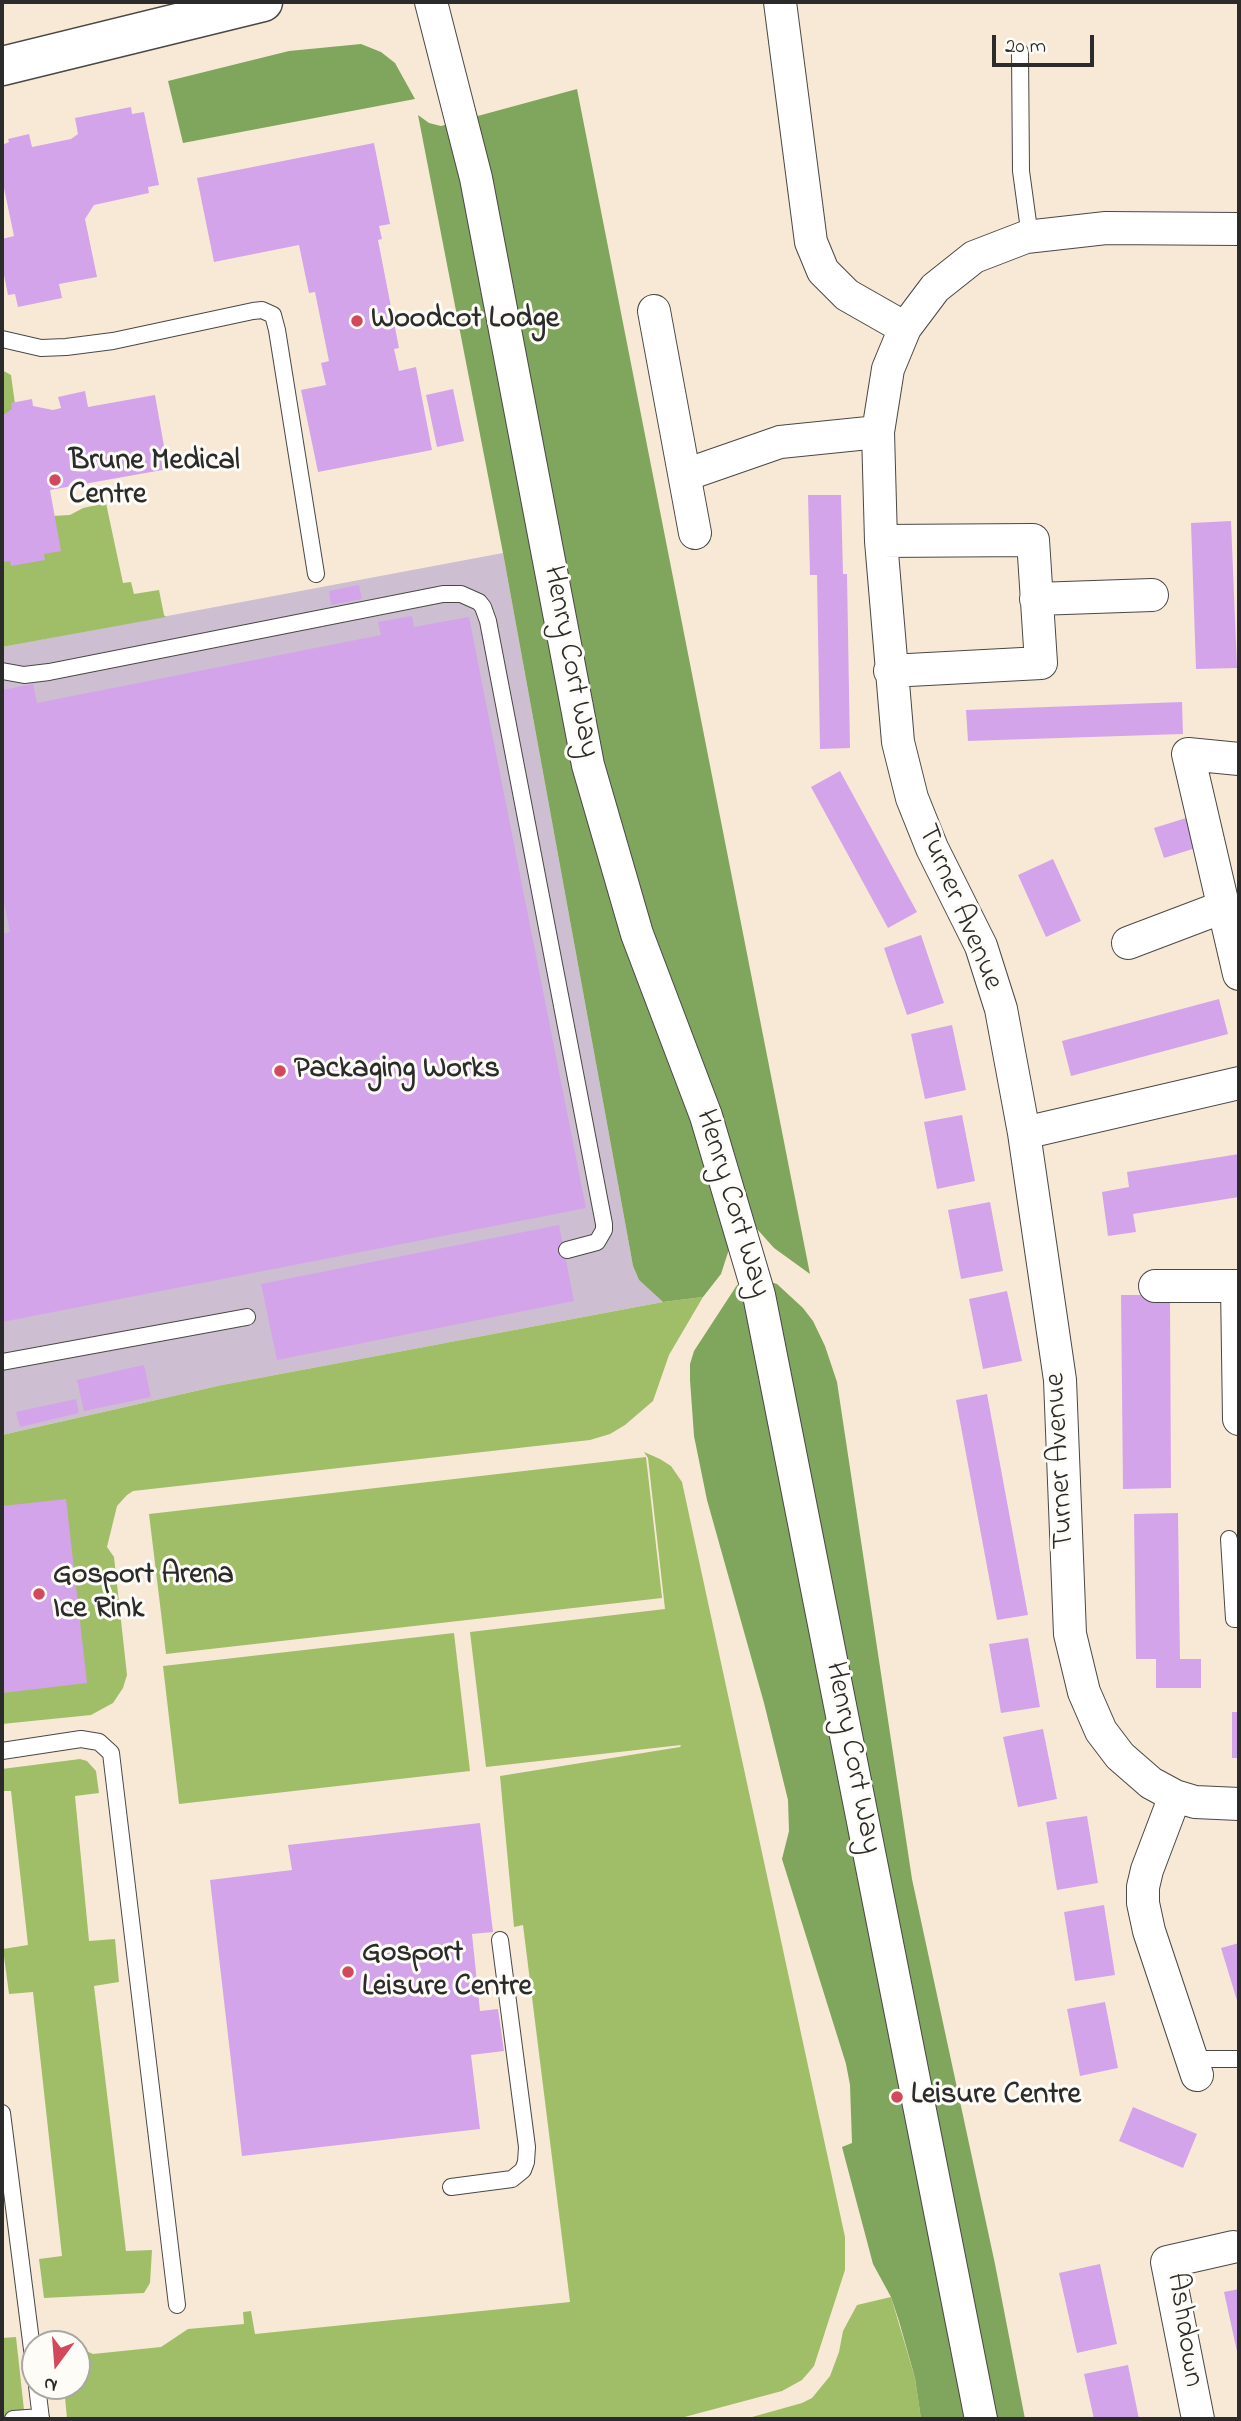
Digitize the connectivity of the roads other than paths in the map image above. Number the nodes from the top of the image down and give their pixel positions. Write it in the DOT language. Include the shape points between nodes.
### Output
graph roads {
  1 [pos="263,2"];
  2 [pos="431,2"];
  3 [pos="780,2"];
  4 [pos="1020,52"];
  5 [pos="2,66"];
  6 [pos="1239,229"];
  7 [pos="1030,237"];
  8 [pos="654,311"];
  9 [pos="905,327"];
  10 [pos="2,339"];
  11 [pos="878,432"];
  12 [pos="685,475"];
  13 [pos="695,533"];
  14 [pos="881,541"];
  15 [pos="316,574"];
  16 [pos="1152,595"];
  17 [pos="1037,599"];
  18 [pos="2,671"];
  19 [pos="890,671"];
  20 [pos="1239,760"];
  21 [pos="1223,907"];
  22 [pos="1128,943"];
  23 [pos="1239,974"];
  24 [pos="1239,1083"];
  25 [pos="1024,1133"];
  26 [pos="567,1250"];
  27 [pos="1155,1286"];
  28 [pos="1238,1286"];
  29 [pos="247,1317"];
  30 [pos="2,1362"];
  31 [pos="1239,1419"];
  32 [pos="1229,1539"];
  33 [pos="1239,1619"];
  34 [pos="2,1751"];
  35 [pos="1175,1796"];
  36 [pos="1239,1804"];
  37 [pos="500,1940"];
  38 [pos="1239,2059"];
  39 [pos="1194,2067"];
  40 [pos="2,2113"];
  41 [pos="451,2187"];
  42 [pos="1233,2247"];
  43 [pos="177,2305"];
  44 [pos="29,2330"];
  45 [pos="39,2400"];
  46 [pos="41,2418"];
  47 [pos="13,2419"];
  48 [pos="981,2419"];
  49 [pos="1198,2419"];
  1 -- 5 [label="main road"];
  2 -- 48 [label="street, Henry Cort Way" via="476,178 588,765 637,934 706,1116 760,1295"];
  3 -- 9 [label="street" via="811,242 823,271 847,295"];
  4 -- 7 [label="lane" via="1021,171"];
  6 -- 7 [label="street, Turner Avenue" via="1106,228"];
  7 -- 9 [label="street, Turner Avenue" via="974,257 935,288"];
  8 -- 12 [label="street"];
  9 -- 11 [label="street, Turner Avenue" via="888,369"];
  10 -- 15 [label="lane" via="41,348 78,346 253,311 273,315"];
  11 -- 12 [label="street" via="780,442"];
  11 -- 14 [label="street, Turner Avenue"];
  12 -- 13 [label="street"];
  14 -- 17 [label="street" via="1033,540"];
  14 -- 19 [label="street, Turner Avenue"];
  16 -- 17 [label="street"];
  17 -- 19 [label="street" via="1041,663"];
  18 -- 26 [label="lane" via="24,675 49,672 443,594 461,594 478,602 488,621 604,1224 597,1242"];
  19 -- 25 [label="street, Turner Avenue" via="898,742 912,797 981,946 1000,1009"];
  20 -- 21 [label="street" via="1188,754"];
  21 -- 22 [label="street"];
  21 -- 23 [label="street"];
  24 -- 25 [label="street"];
  25 -- 35 [label="street, Turner Avenue" via="1060,1380 1070,1634 1084,1692 1101,1731 1120,1756 1151,1783"];
  27 -- 28 [label="street"];
  28 -- 31 [label="street"];
  29 -- 30 [label="lane"];
  32 -- 33 [label="lane" via="1234,1619"];
  34 -- 43 [label="lane" via="81,1738 99,1742 111,1754"];
  35 -- 36 [label="street, Turner Avenue"];
  35 -- 39 [label="street" via="1147,1870 1143,1903"];
  37 -- 41 [label="lane" via="526,2162 512,2179"];
  38 -- 39 [label="lane"];
  40 -- 44 [label="lane"];
  42 -- 49 [label="street, Ashdown" via="1167,2262"];
  45 -- 46 [label="lane"];
  46 -- 47 [label="lane"];
}
